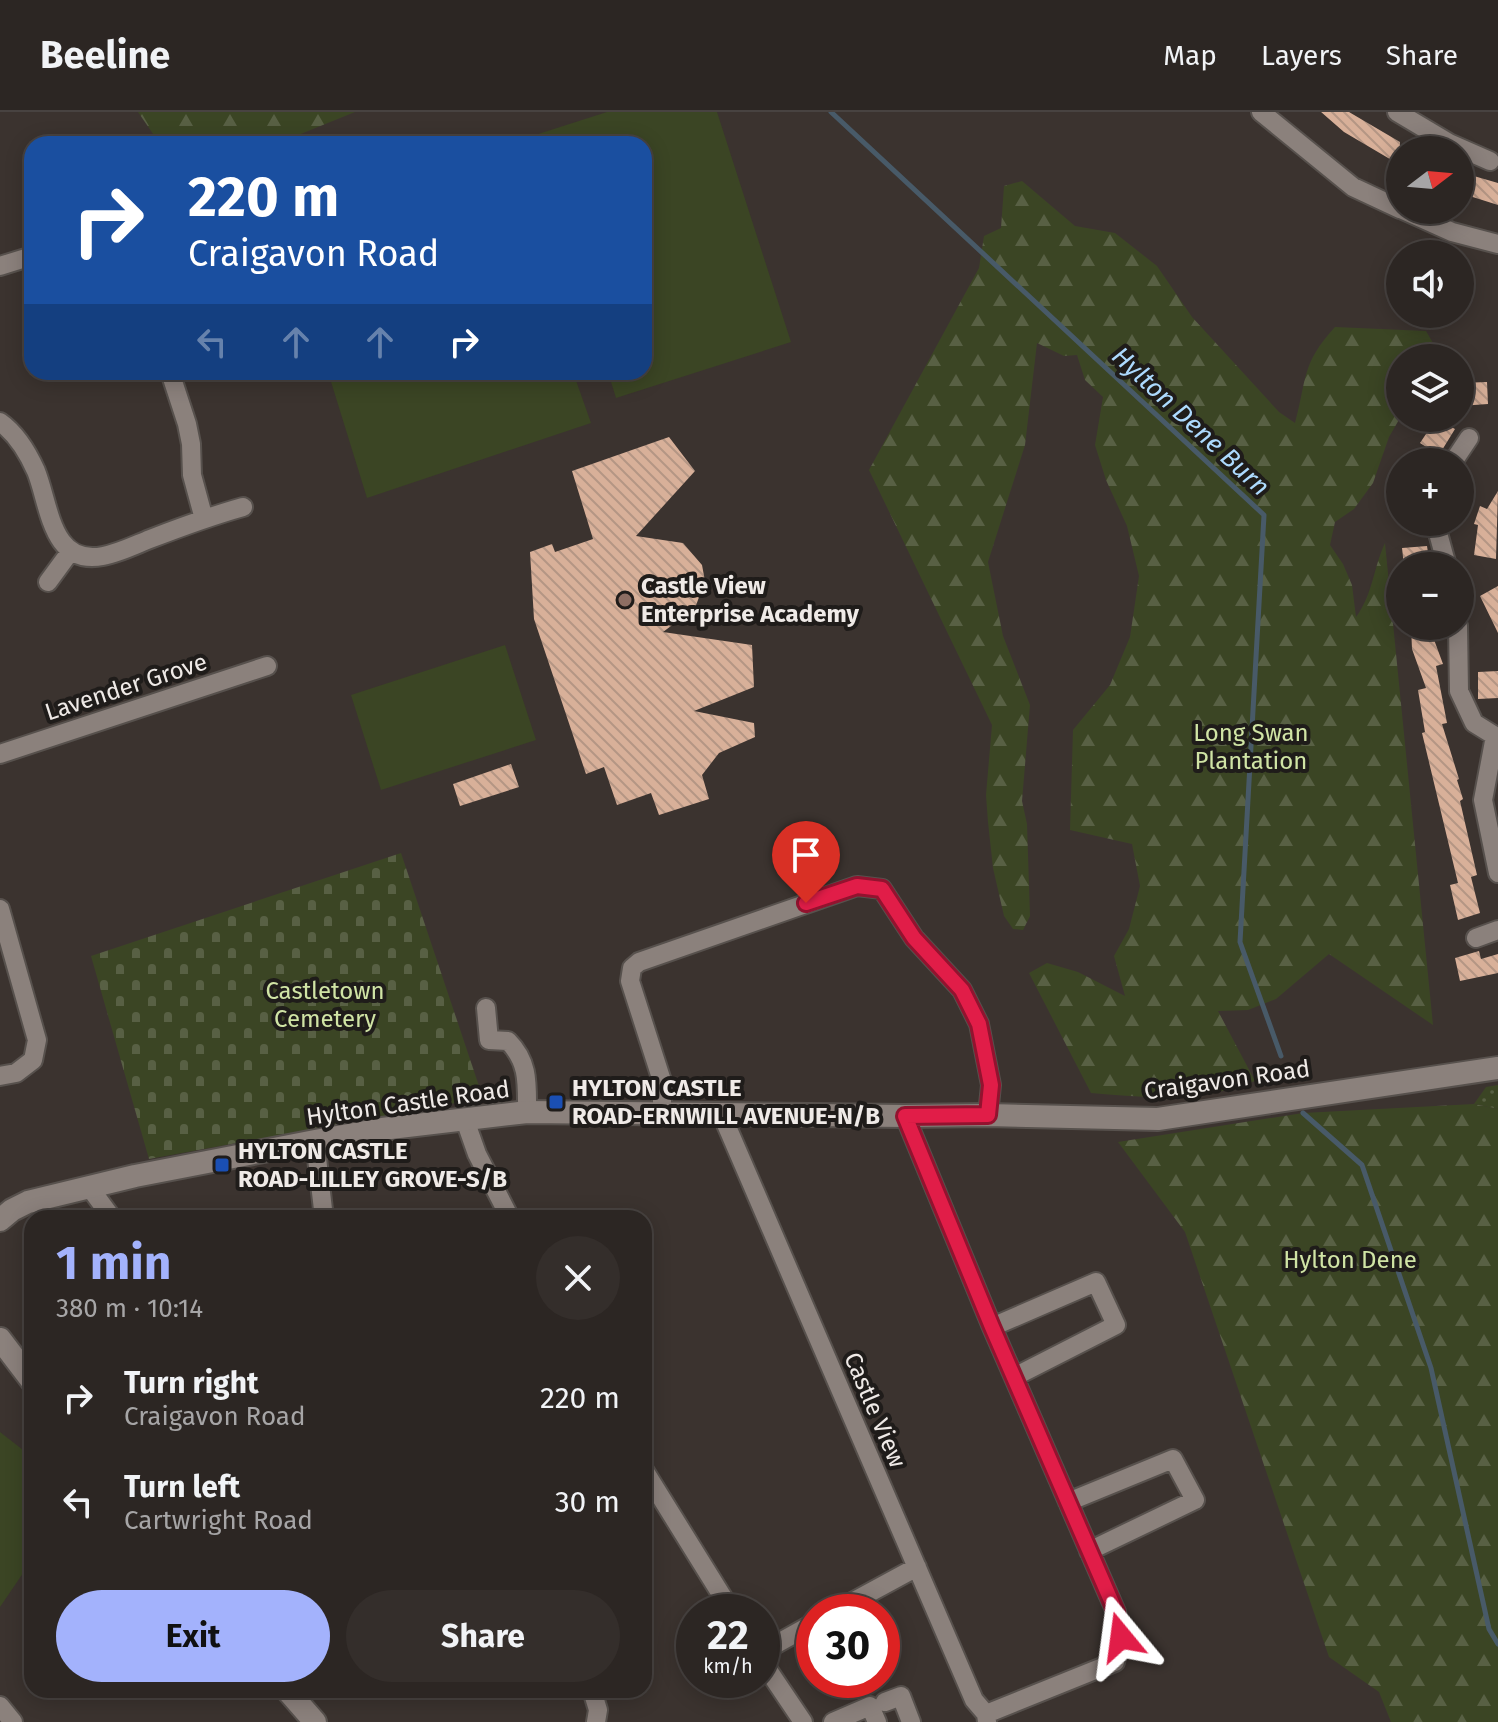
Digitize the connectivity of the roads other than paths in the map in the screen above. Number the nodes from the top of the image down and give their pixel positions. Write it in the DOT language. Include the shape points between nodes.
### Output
graph roads {
  1 [pos="1261,112"];
  2 [pos="1397,112"];
  3 [pos="1490,161"];
  4 [pos="1386,202"];
  5 [pos="1434,224"];
  6 [pos="1498,244"];
  7 [pos="24,258"];
  8 [pos="0,266"];
  9 [pos="173,380"];
  10 [pos="0,422"];
  11 [pos="1469,438"];
  12 [pos="1462,448"];
  13 [pos="243,507"];
  14 [pos="204,519"];
  15 [pos="70,552"];
  16 [pos="48,582"];
  17 [pos="1458,640"];
  18 [pos="267,666"];
  19 [pos="1496,735"];
  20 [pos="0,754"];
  21 [pos="1498,873"];
  22 [pos="0,909"];
  23 [pos="1498,930"];
  24 [pos="1476,938"];
  25 [pos="486,1008"];
  26 [pos="1498,1068"];
  27 [pos="0,1076"];
  28 [pos="527,1112"];
  29 [pos="662,1112"];
  30 [pos="722,1115"];
  31 [pos="988,1115"];
  32 [pos="905,1116"];
  33 [pos="465,1120"];
  34 [pos="315,1141"];
  35 [pos="90,1188"];
  36 [pos="106,1210"];
  37 [pos="323,1210"];
  38 [pos="506,1210"];
  39 [pos="4,1214"];
  40 [pos="992,1327"];
  41 [pos="0,1339"];
  42 [pos="24,1370"];
  43 [pos="1014,1377"];
  44 [pos="652,1483"];
  45 [pos="1068,1502"];
  46 [pos="1089,1551"];
  47 [pos="917,1567"];
  48 [pos="721,1594"];
  49 [pos="867,1594"];
  50 [pos="780,1688"];
  51 [pos="297,1698"];
  52 [pos="594,1698"];
  53 [pos="885,1702"];
  54 [pos="0,1706"];
  55 [pos="987,1718"];
  56 [pos="13,1722"];
  57 [pos="315,1722"];
  58 [pos="596,1722"];
  59 [pos="803,1722"];
  60 [pos="833,1722"];
  61 [pos="877,1722"];
  62 [pos="911,1722"];
  1 -- 4 [label="street" via="1353,187"];
  2 -- 3 [label="street"];
  5 -- 6 [label="street"];
  7 -- 8 [label="street"];
  9 -- 14 [label="street" via="187,424 192,475"];
  10 -- 15 [label="street" via="25,448 56,532"];
  11 -- 12 [label="street"];
  13 -- 14 [label="street"];
  14 -- 15 [label="street" via="105,556 84,558"];
  15 -- 16 [label="street"];
  17 -- 19 [label="street" via="1459,691 1474,723"];
  18 -- 20 [label="street, Lavender Grove"];
  19 -- 21 [label="street" via="1483,800"];
  22 -- 27 [label="street" via="37,1040 33,1060 16,1073"];
  23 -- 24 [label="street"];
  25 -- 28 [label="street" via="489,1040 508,1041 520,1053 527,1071"];
  26 -- 31 [label="street, Craigavon Road" via="1158,1119"];
  28 -- 29 [label="street, Hylton Castle Road"];
  28 -- 33 [label="street, Hylton Castle Road"];
  29 -- 30 [label="street, Hylton Castle Road"];
  29 -- 31 [label="street" via="662,1081 630,981 632,968 857,886 882,889 914,938 962,990 979,1024 991,1085"];
  30 -- 32 [label="street, Craigavon Road"];
  30 -- 47 [label="street, Castle View"];
  31 -- 32 [label="street, Craigavon Road"];
  32 -- 40 [label="street"];
  33 -- 34 [label="street, Hylton Castle Road"];
  33 -- 38 [label="street"];
  34 -- 35 [label="street, Hylton Castle Road"];
  34 -- 37 [label="street"];
  35 -- 36 [label="street"];
  35 -- 39 [label="street, Hylton Castle Road" via="28,1202"];
  40 -- 43 [label="street"];
  40 -- 43 [label="street" via="1096,1282 1116,1325"];
  41 -- 42 [label="street"];
  43 -- 45 [label="street"];
  44 -- 48 [label="street"];
  45 -- 46 [label="street"];
  45 -- 46 [label="street" via="1173,1459 1195,1500"];
  46 -- 55 [label="street" via="1116,1612 1121,1637 1115,1662"];
  47 -- 49 [label="street"];
  47 -- 55 [label="street, Castle View" via="974,1700"];
  50 -- 59 [label="street"];
  51 -- 57 [label="street"];
  52 -- 58 [label="street"];
  53 -- 62 [label="street" via="901,1696"];
  54 -- 56 [label="street"];
  60 -- 61 [label="street" via="870,1706"];
}
